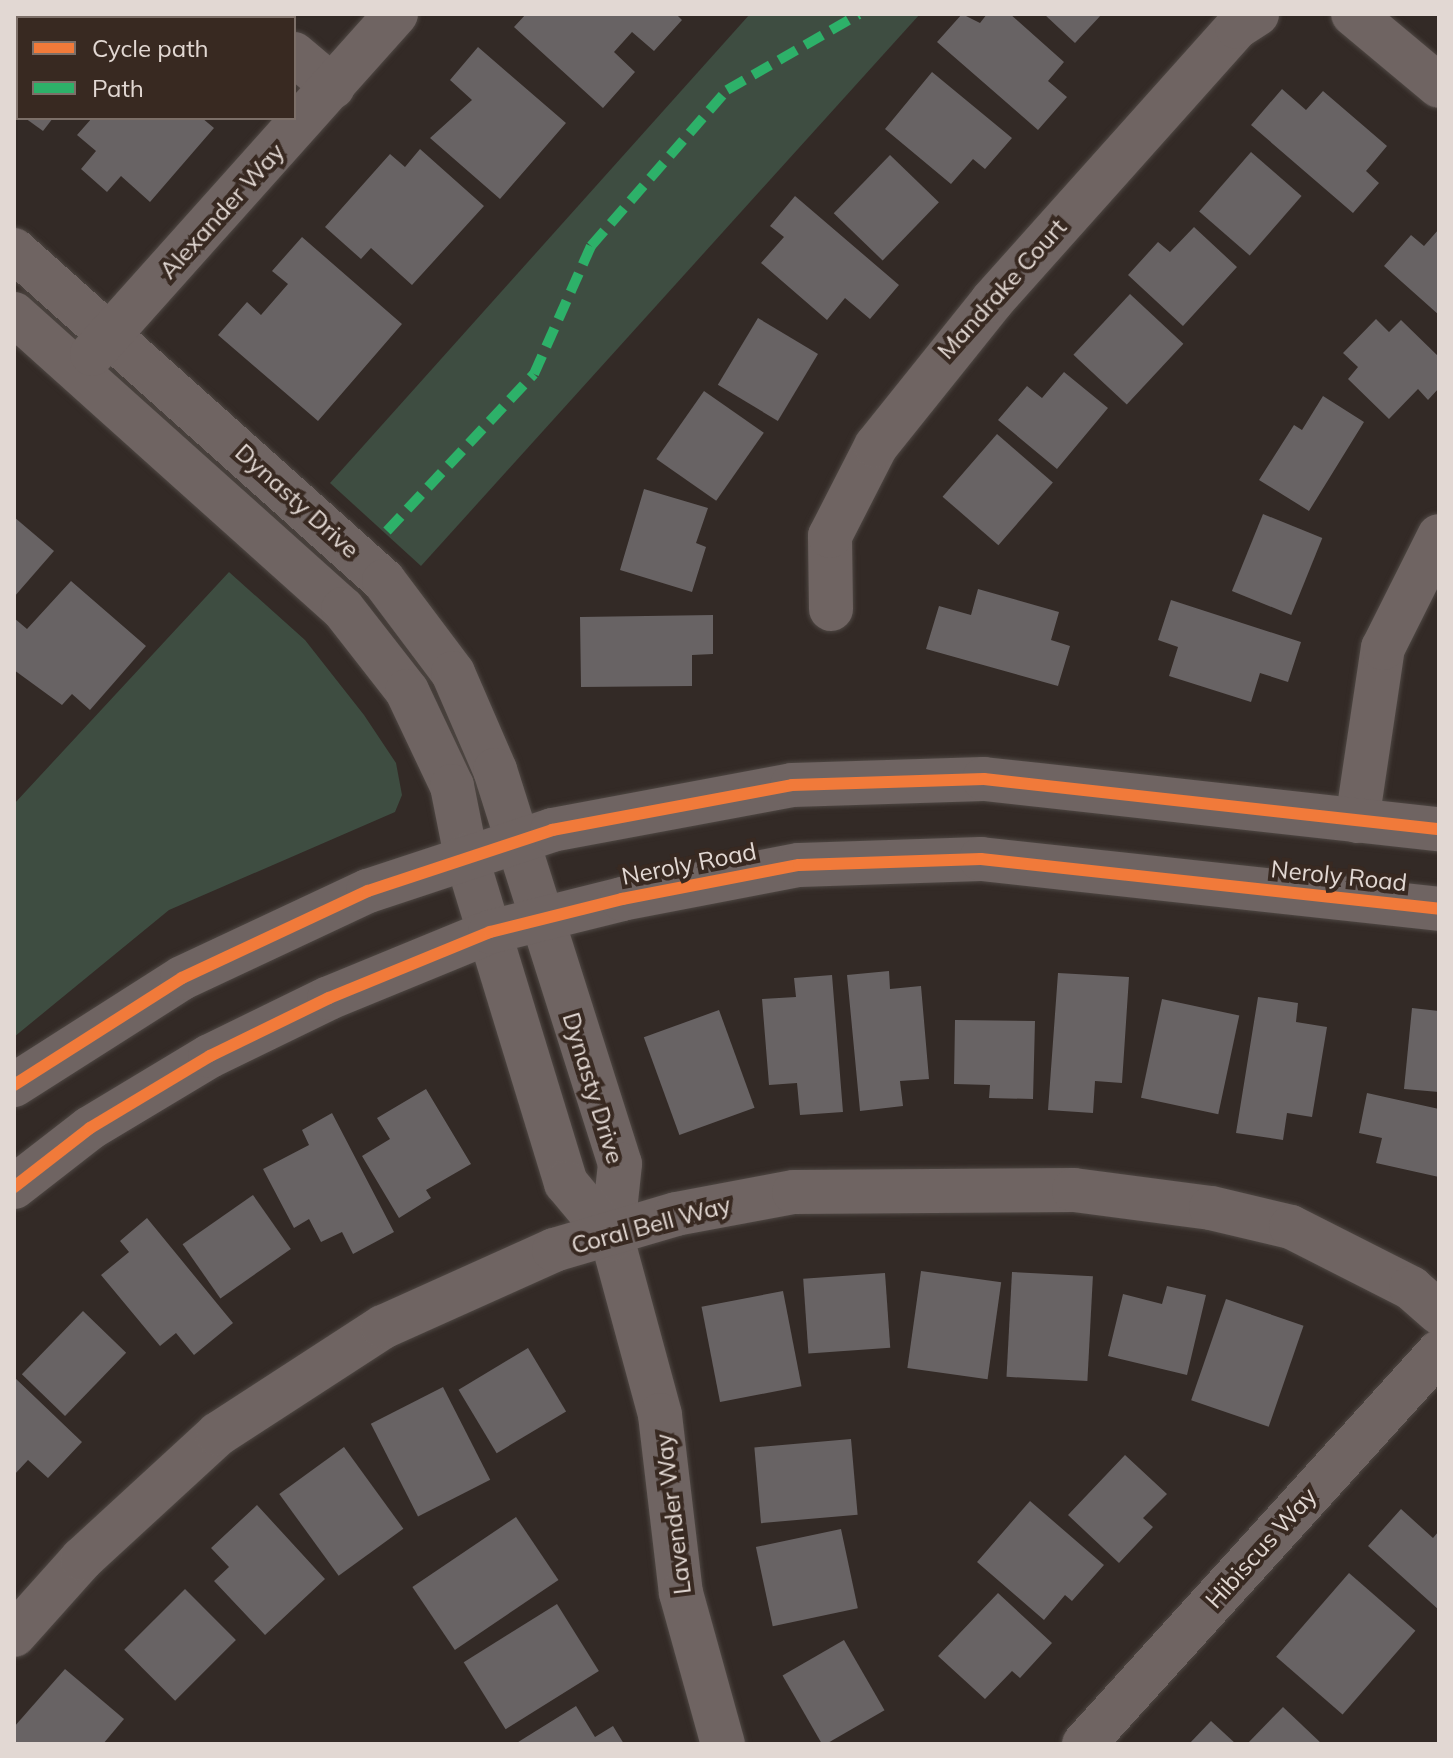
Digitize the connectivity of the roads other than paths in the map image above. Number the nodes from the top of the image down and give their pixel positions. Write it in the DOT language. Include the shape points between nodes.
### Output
graph roads {
  1 [pos="396,14"];
  2 [pos="1257,14"];
  3 [pos="1353,14"];
  4 [pos="296,56"];
  5 [pos="1439,86"];
  6 [pos="333,87"];
  7 [pos="14,250"];
  8 [pos="14,314"];
  9 [pos="112,333"];
  10 [pos="76,370"];
  11 [pos="1439,536"];
  12 [pos="831,609"];
  13 [pos="1357,821"];
  14 [pos="1439,829"];
  15 [pos="517,840"];
  16 [pos="466,856"];
  17 [pos="1439,909"];
  18 [pos="541,919"];
  19 [pos="490,932"];
  20 [pos="14,1085"];
  21 [pos="14,1187"];
  22 [pos="612,1238"];
  23 [pos="1439,1312"];
  24 [pos="1439,1352"];
  25 [pos="14,1635"];
  26 [pos="723,1744"];
  27 [pos="1084,1744"];
  1 -- 6 [label="street, Alexander Way"];
  2 -- 12 [label="street, Mandrake Court" via="1237,27 1002,289 885,434 830,536"];
  3 -- 5 [label="street"];
  4 -- 6 [label="street"];
  6 -- 9 [label="street, Alexander Way"];
  7 -- 9 [label="street, Dynasty Drive"];
  8 -- 10 [label="street, Dynasty Drive"];
  9 -- 10 [label="street, Alexander Way"];
  9 -- 15 [label="street, Dynasty Drive" via="384,581 453,673 495,770"];
  10 -- 16 [label="street, Dynasty Drive" via="343,609 407,691 452,786"];
  11 -- 13 [label="street" via="1383,648"];
  13 -- 14 [label="street"];
  13 -- 15 [label="street" via="984,779 792,785"];
  15 -- 16 [label="street"];
  15 -- 18 [label="street, Dynasty Drive"];
  16 -- 19 [label="street, Dynasty Drive"];
  16 -- 20 [label="street" via="368,891 182,978"];
  17 -- 18 [label="street, Neroly Road" via="981,859 799,865"];
  18 -- 19 [label="street, Neroly Road"];
  18 -- 22 [label="street, Dynasty Drive" via="620,1164"];
  19 -- 21 [label="street, Neroly Road" via="210,1056 90,1128"];
  19 -- 22 [label="street, Dynasty Drive" via="566,1183"];
  22 -- 23 [label="street, Coral Bell Way" via="676,1214 794,1192 1074,1190 1211,1208 1291,1227 1411,1288"];
  22 -- 25 [label="street, Coral Bell Way" via="554,1250 440,1296 218,1434 82,1559"];
  22 -- 26 [label="street, Lavender Way" via="660,1415 681,1593"];
  24 -- 27 [label="street, Hibiscus Way"];
}
